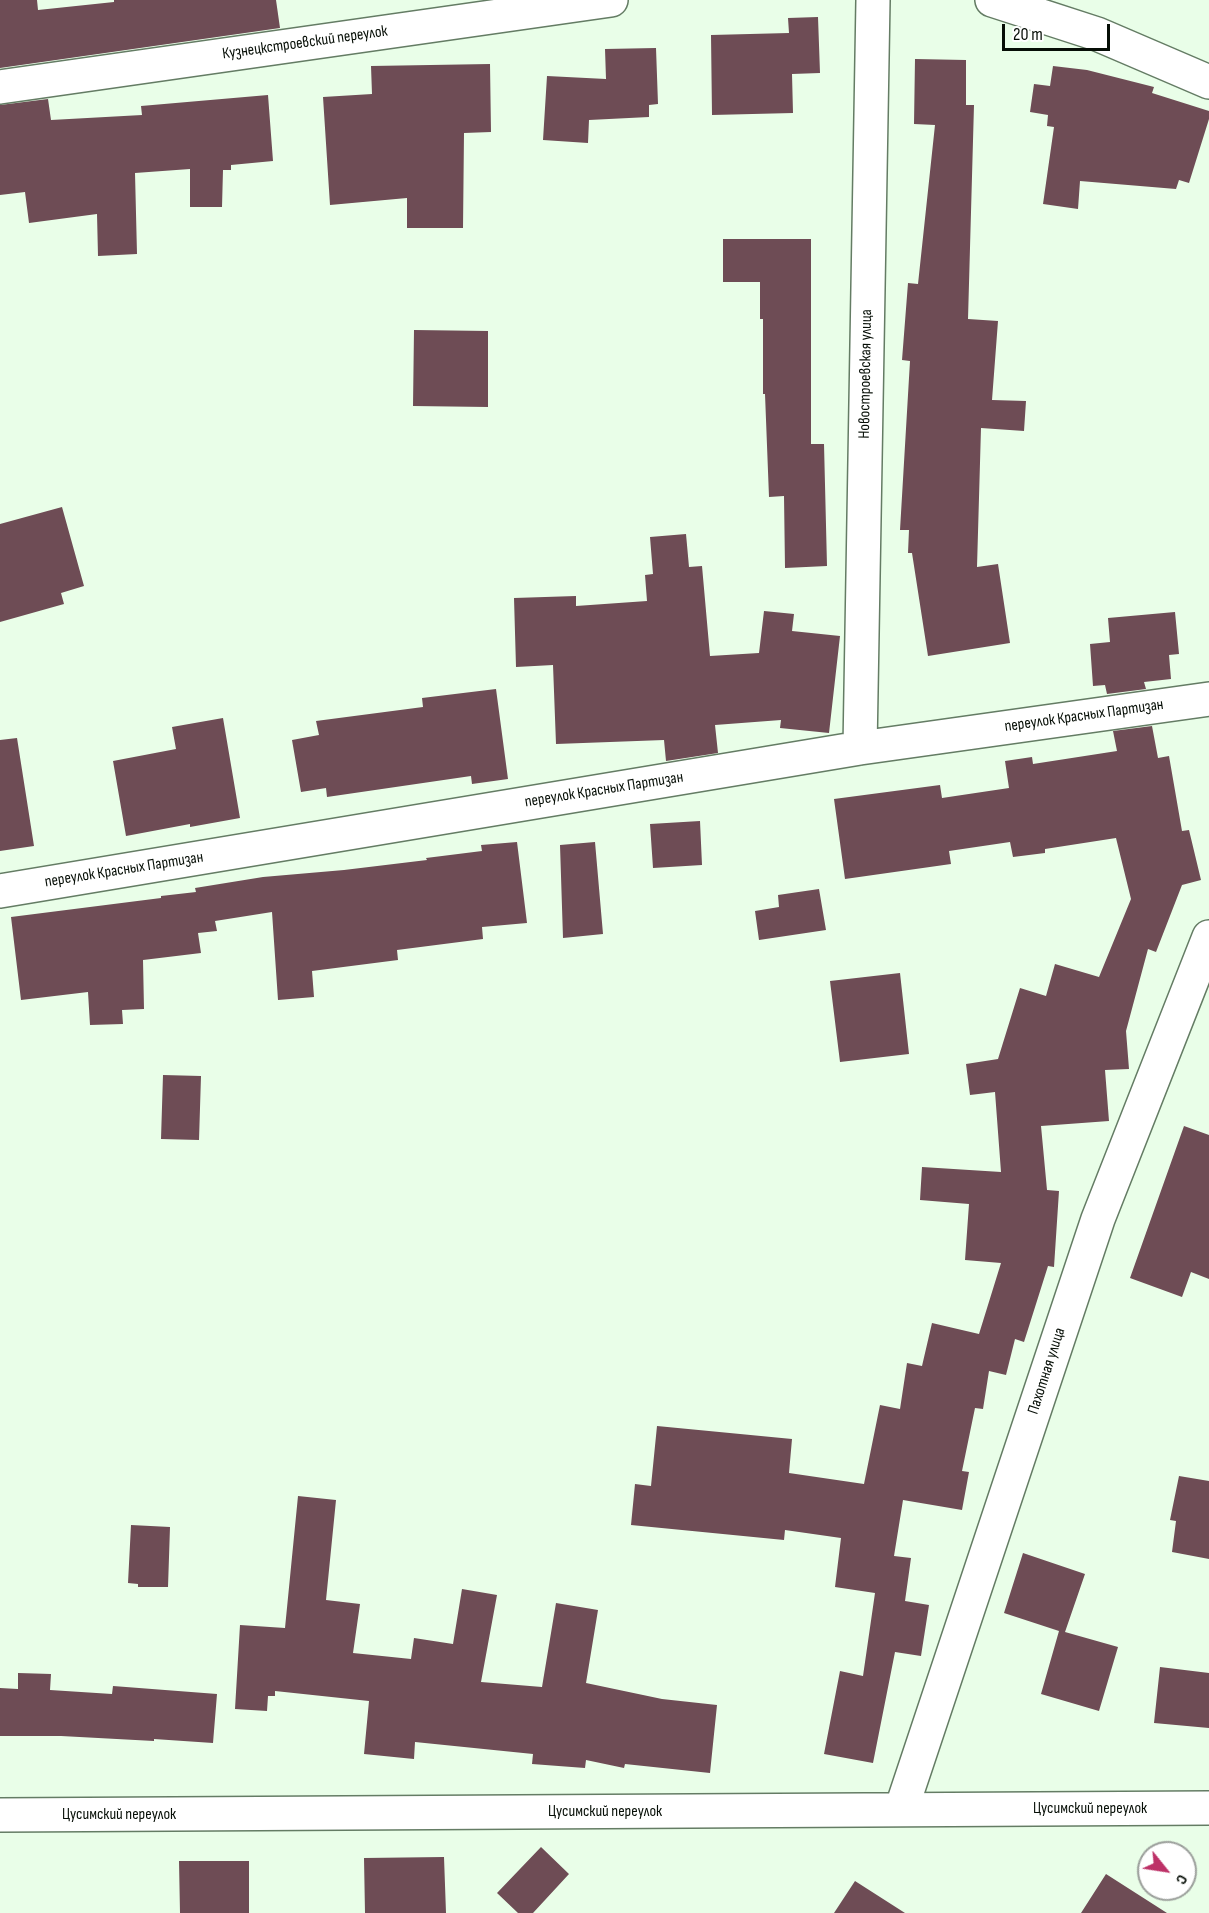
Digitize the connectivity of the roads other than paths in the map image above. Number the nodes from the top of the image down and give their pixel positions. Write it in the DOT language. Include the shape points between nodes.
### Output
graph roads {
  1 [pos="611,0"];
  2 [pos="873,0"];
  3 [pos="992,0"];
  4 [pos="1209,82"];
  5 [pos="0,87"];
  6 [pos="1209,699"];
  7 [pos="860,748"];
  8 [pos="0,891"];
  9 [pos="1209,937"];
  10 [pos="1209,1808"];
  11 [pos="901,1810"];
  12 [pos="0,1815"];
  1 -- 5 [label="street, Кузнецкстроевский переулок"];
  2 -- 7 [label="street, Новостроевская улица"];
  3 -- 4 [label="street" via="1097,34"];
  6 -- 7 [label="street, переулок Красных Партизан"];
  7 -- 8 [label="street, переулок Красных Партизан"];
  9 -- 11 [label="street, Пахотная улица" via="1098,1219"];
  10 -- 11 [label="street, Цусимский переулок"];
  11 -- 12 [label="street, Цусимский переулок"];
}
